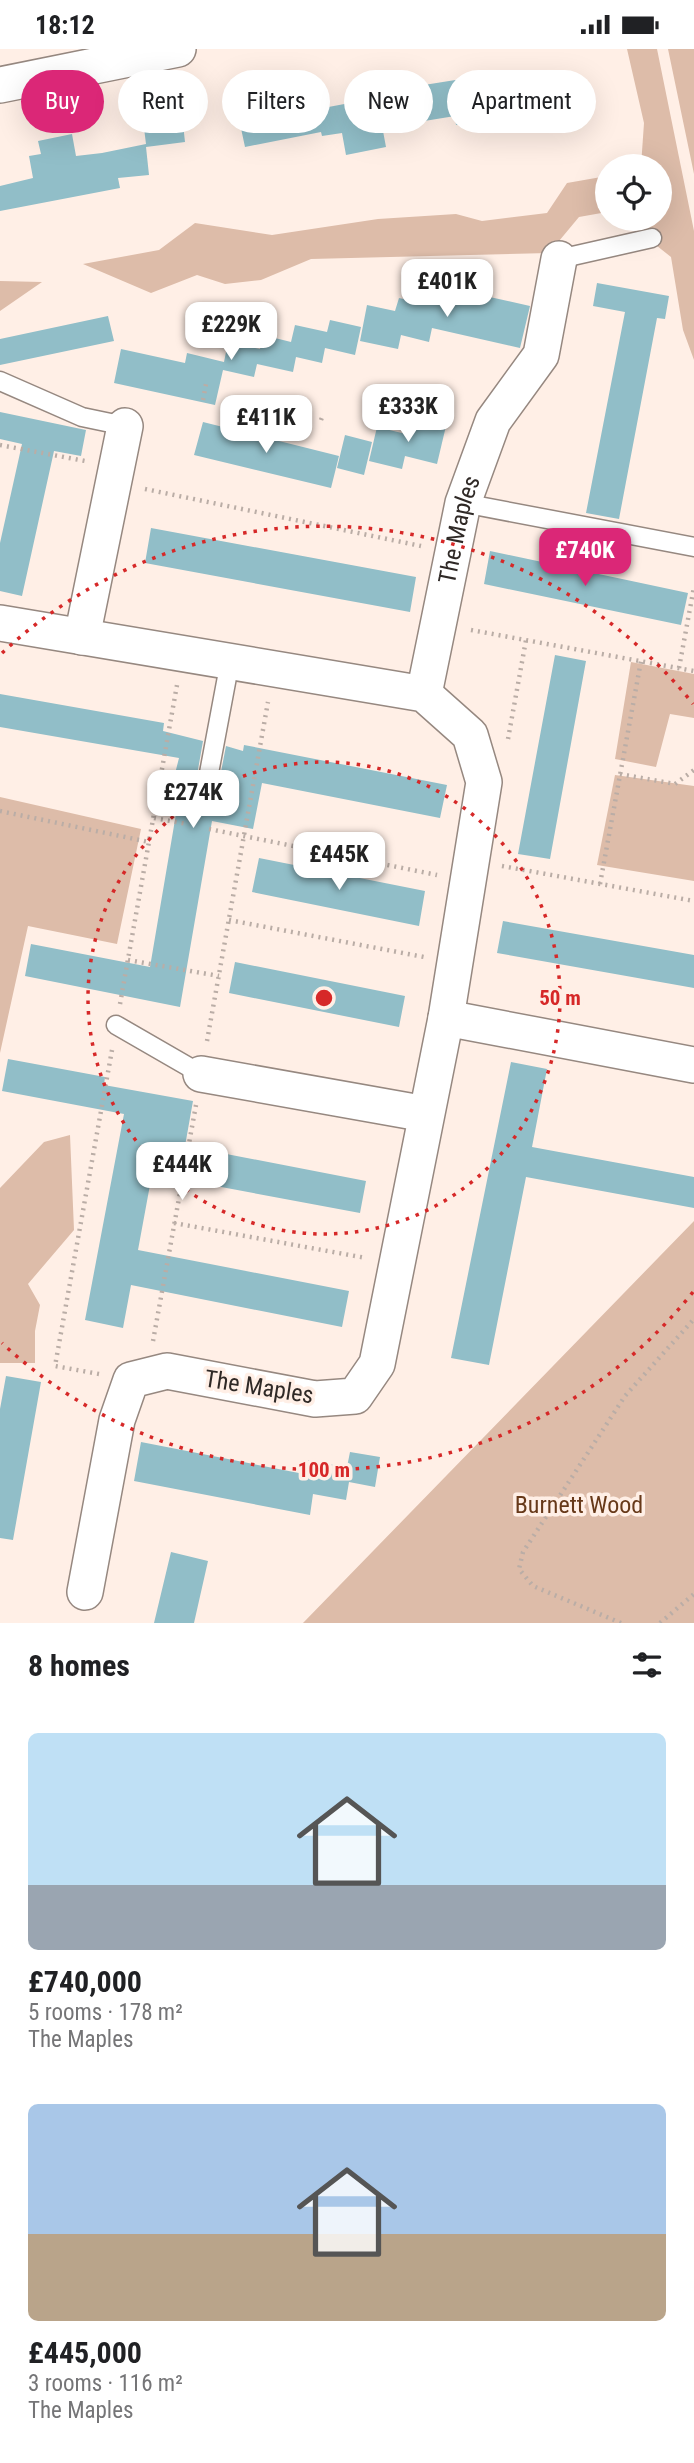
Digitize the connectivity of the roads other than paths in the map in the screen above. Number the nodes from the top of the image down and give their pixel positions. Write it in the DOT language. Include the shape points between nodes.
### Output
graph roads {
  1 [pos="178,49"];
  2 [pos="0,85"];
  3 [pos="652,238"];
  4 [pos="559,259"];
  5 [pos="0,381"];
  6 [pos="125,426"];
  7 [pos="463,503"];
  8 [pos="694,547"];
  9 [pos="0,623"];
  10 [pos="82,636"];
  11 [pos="230,661"];
  12 [pos="424,694"];
  13 [pos="203,805"];
  14 [pos="446,1018"];
  15 [pos="116,1025"];
  16 [pos="694,1065"];
  17 [pos="201,1074"];
  18 [pos="426,1114"];
  19 [pos="85,1592"];
  1 -- 2 [label="street"];
  3 -- 4 [label="lane"];
  4 -- 7 [label="street, The Maples" via="541,355 494,421"];
  5 -- 6 [label="lane" via="82,417"];
  6 -- 10 [label="street"];
  7 -- 8 [label="lane"];
  7 -- 12 [label="street, The Maples"];
  9 -- 10 [label="street"];
  10 -- 11 [label="street"];
  11 -- 12 [label="street"];
  11 -- 13 [label="lane"];
  12 -- 14 [label="street, The Maples" via="470,735 484,782"];
  14 -- 16 [label="street"];
  14 -- 18 [label="street, The Maples"];
  15 -- 17 [label="lane"];
  17 -- 18 [label="street"];
  18 -- 19 [label="street, The Maples" via="377,1364 355,1396 315,1399 167,1371 131,1380 117,1420"];
}
